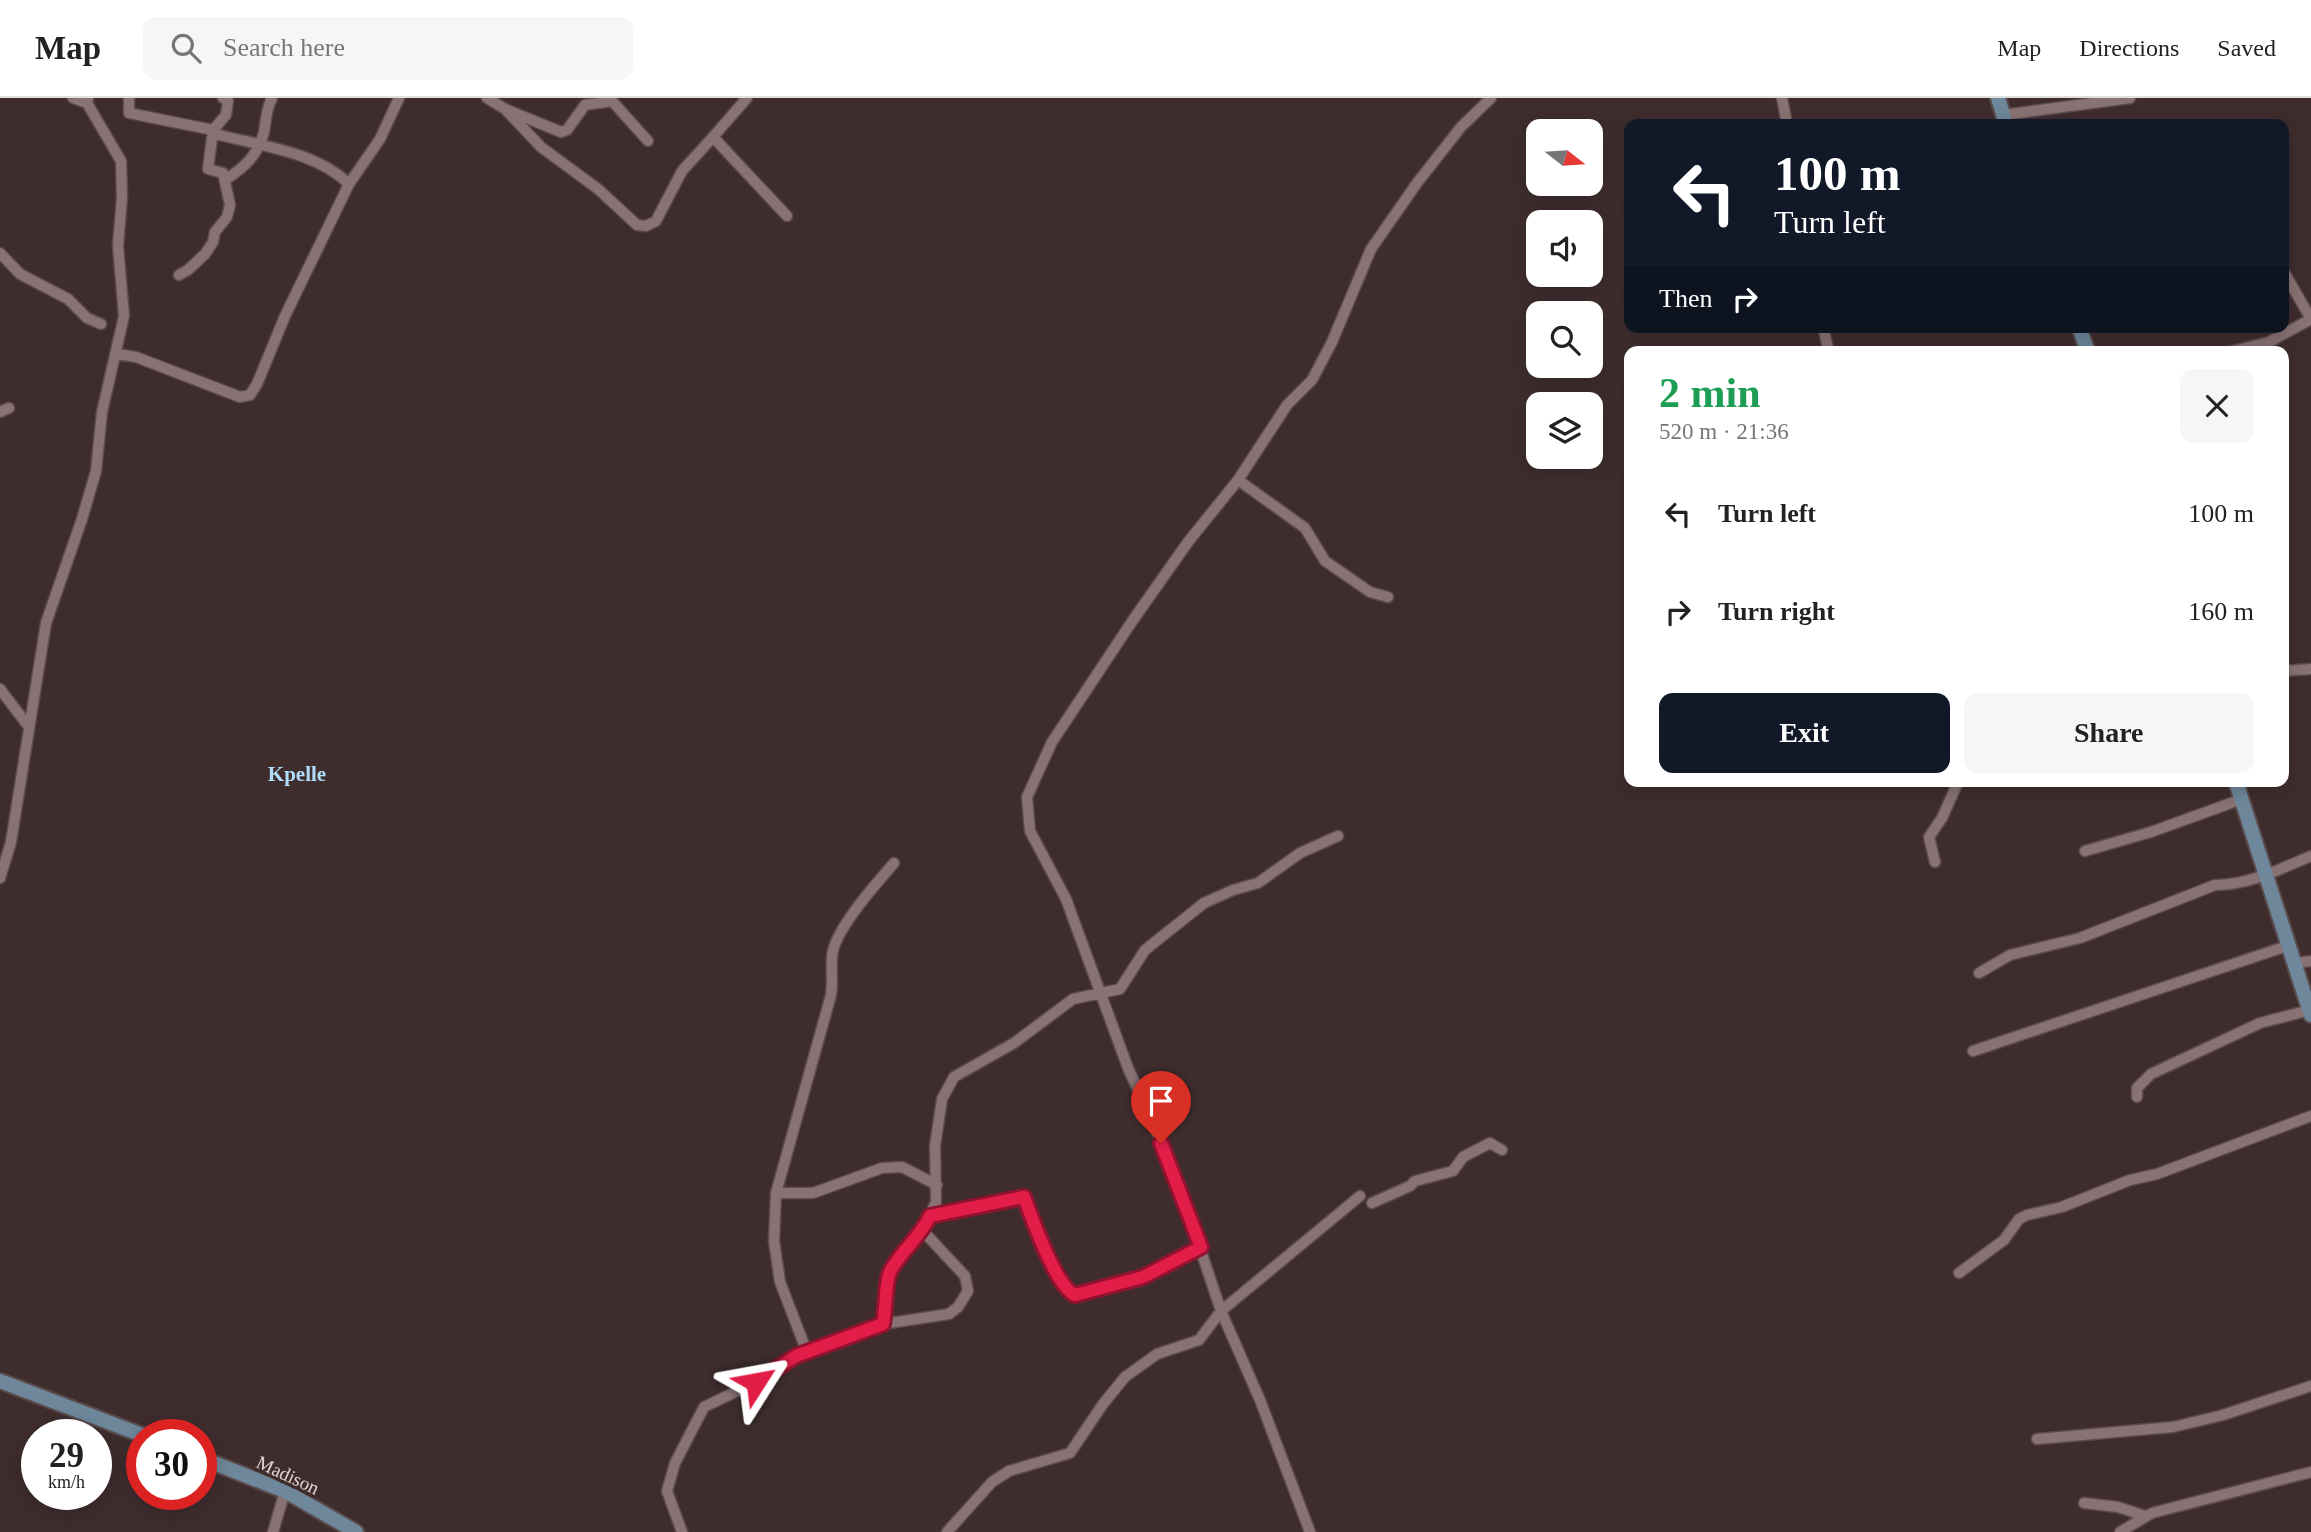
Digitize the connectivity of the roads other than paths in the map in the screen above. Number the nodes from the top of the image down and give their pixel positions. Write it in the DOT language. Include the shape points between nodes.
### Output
graph roads {
  1 [pos="72,98"];
  2 [pos="129,98"];
  3 [pos="223,98"];
  4 [pos="272,98"];
  5 [pos="399,98"];
  6 [pos="487,98"];
  7 [pos="747,98"];
  8 [pos="1491,98"];
  9 [pos="1782,98"];
  10 [pos="1998,98"];
  11 [pos="2130,98"];
  12 [pos="87,100"];
  13 [pos="505,109"];
  14 [pos="1786,119"];
  15 [pos="2004,119"];
  16 [pos="213,130"];
  17 [pos="713,137"];
  18 [pos="648,141"];
  19 [pos="259,146"];
  20 [pos="225,180"];
  21 [pos="349,184"];
  22 [pos="787,216"];
  23 [pos="0,253"];
  24 [pos="179,275"];
  25 [pos="2289,281"];
  26 [pos="2311,319"];
  27 [pos="101,324"];
  28 [pos="2289,331"];
  29 [pos="2285,333"];
  30 [pos="2253,346"];
  31 [pos="117,354"];
  32 [pos="0,405"];
  33 [pos="0,412"];
  34 [pos="1238,480"];
  35 [pos="1388,597"];
  36 [pos="2311,669"];
  37 [pos="2289,671"];
  38 [pos="0,689"];
  39 [pos="29,727"];
  40 [pos="1956,787"];
  41 [pos="2238,787"];
  42 [pos="2242,799"];
  43 [pos="1338,836"];
  44 [pos="2085,851"];
  45 [pos="2311,856"];
  46 [pos="1935,862"];
  47 [pos="894,863"];
  48 [pos="2265,875"];
  49 [pos="0,878"];
  50 [pos="2290,945"];
  51 [pos="2304,962"];
  52 [pos="1979,973"];
  53 [pos="1099,993"];
  54 [pos="2310,1012"];
  55 [pos="1973,1051"];
  56 [pos="2137,1097"];
  57 [pos="2311,1116"];
  58 [pos="1502,1150"];
  59 [pos="937,1185"];
  60 [pos="776,1193"];
  61 [pos="1360,1196"];
  62 [pos="1372,1203"];
  63 [pos="930,1216"];
  64 [pos="923,1231"];
  65 [pos="1201,1247"];
  66 [pos="1959,1273"];
  67 [pos="1221,1311"];
  68 [pos="883,1324"];
  69 [pos="807,1352"];
  70 [pos="0,1381"];
  71 [pos="2311,1387"];
  72 [pos="126,1429"];
  73 [pos="2037,1439"];
  74 [pos="217,1464"];
  75 [pos="2311,1472"];
  76 [pos="285,1491"];
  77 [pos="2084,1503"];
  78 [pos="2145,1516"];
  79 [pos="272,1532"];
  80 [pos="356,1532"];
  81 [pos="682,1532"];
  82 [pos="947,1532"];
  83 [pos="1310,1532"];
  84 [pos="2120,1532"];
  1 -- 12 [label="street"];
  2 -- 16 [label="street" via="129,113"];
  3 -- 16 [label="street" via="229,101 226,115"];
  4 -- 19 [label="street"];
  5 -- 21 [label="street" via="380,139"];
  6 -- 13 [label="street"];
  7 -- 17 [label="street"];
  8 -- 34 [label="street" via="1461,127 1371,248 1312,380 1287,405"];
  9 -- 14 [label="street"];
  10 -- 15 [label="street"];
  11 -- 15 [label="street"];
  12 -- 31 [label="street" via="121,161 118,246 124,316"];
  13 -- 17 [label="street" via="541,147 637,225 656,221 682,171"];
  13 -- 18 [label="street" via="561,132 584,105 612,101"];
  16 -- 19 [label="street"];
  16 -- 20 [label="street" via="208,169 223,173"];
  17 -- 22 [label="street"];
  19 -- 20 [label="street" via="247,166"];
  19 -- 21 [label="street" via="309,158"];
  20 -- 24 [label="street" via="230,205 227,217 205,254"];
  21 -- 31 [label="street" via="250,395 240,397"];
  23 -- 27 [label="street" via="20,274 68,299 87,318"];
  25 -- 26 [label="street"];
  26 -- 28 [label="street"];
  29 -- 30 [label="street"];
  31 -- 39 [label="street" via="102,412 96,471 46,623"];
  32 -- 33 [label="street" via="9,408"];
  34 -- 35 [label="street" via="1305,528 1325,561 1370,592"];
  34 -- 53 [label="street" via="1133,620 1052,742 1027,797 1030,831 1066,899"];
  36 -- 37 [label="street"];
  38 -- 39 [label="street"];
  39 -- 49 [label="street" via="11,842"];
  40 -- 46 [label="street" via="1929,837"];
  41 -- 42 [label="street"];
  42 -- 44 [label="street"];
  42 -- 48 [label="street"];
  43 -- 53 [label="street" via="1300,853 1258,883 1204,903 1145,950 1120,989"];
  45 -- 48 [label="street"];
  47 -- 60 [label="street" via="855,908 831,955 831,995"];
  48 -- 50 [label="street"];
  48 -- 52 [label="street" via="2216,885 2080,938 2010,955"];
  50 -- 51 [label="street"];
  50 -- 55 [label="street"];
  51 -- 54 [label="street"];
  53 -- 59 [label="street" via="1073,999 1014,1043 954,1077 942,1099"];
  53 -- 65 [label="street" via="1174,1170"];
  54 -- 56 [label="street" via="2260,1023 2151,1074 2137,1088"];
  57 -- 66 [label="street" via="2062,1207 2027,1214 2004,1240"];
  58 -- 62 [label="street" via="1490,1143 1481,1146 1463,1157 1453,1171 1415,1181"];
  59 -- 60 [label="street" via="902,1167 882,1168 813,1193"];
  59 -- 63 [label="street"];
  60 -- 69 [label="street" via="774,1241 780,1282"];
  61 -- 67 [label="street"];
  63 -- 64 [label="street"];
  63 -- 65 [label="street" via="1024,1197 1065,1289 1075,1295 1143,1277"];
  64 -- 68 [label="street" via="889,1272"];
  64 -- 68 [label="street" via="965,1276 968,1291 949,1314"];
  65 -- 67 [label="street"];
  67 -- 82 [label="street" via="1199,1340 1157,1354 1125,1377 1070,1453 1009,1471 992,1482"];
  67 -- 83 [label="street"];
  68 -- 69 [label="street"];
  69 -- 81 [label="street" via="704,1407 675,1463 667,1491"];
  70 -- 72 [label="street"];
  71 -- 73 [label="street" via="2173,1427"];
  74 -- 76 [label="street, Madison"];
  75 -- 78 [label="street"];
  76 -- 79 [label="street"];
  76 -- 80 [label="street, Madison"];
  77 -- 78 [label="street"];
  78 -- 84 [label="street"];
}
